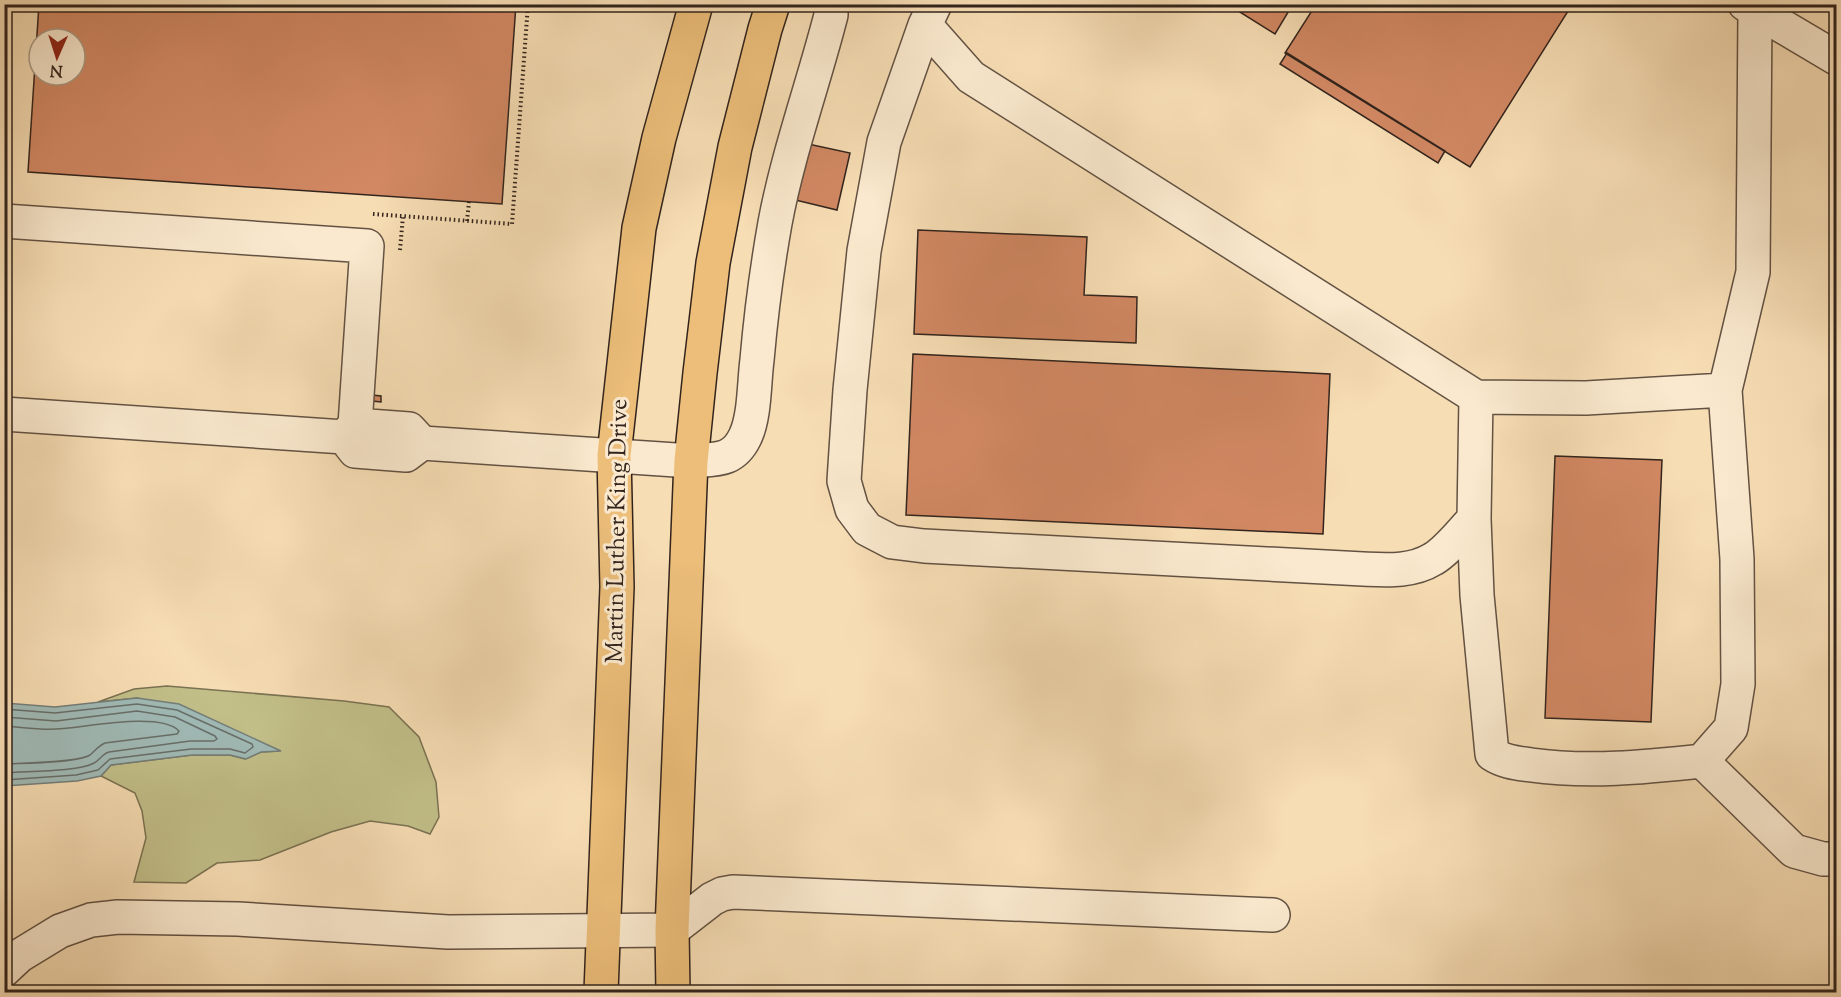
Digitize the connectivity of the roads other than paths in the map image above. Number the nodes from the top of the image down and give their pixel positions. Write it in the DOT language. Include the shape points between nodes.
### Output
graph roads {
  1 [pos="696,4"];
  2 [pos="773,4"];
  3 [pos="831,4"];
  4 [pos="1753,7"];
  5 [pos="930,15"];
  6 [pos="1836,58"];
  7 [pos="4,221"];
  8 [pos="1725,390"];
  9 [pos="1476,397"];
  10 [pos="4,414"];
  11 [pos="350,431"];
  12 [pos="614,455"];
  13 [pos="692,460"];
  14 [pos="1474,519"];
  15 [pos="1702,761"];
  16 [pos="1836,860"];
  17 [pos="1273,915"];
  18 [pos="672,930"];
  19 [pos="604,931"];
  20 [pos="4,970"];
  21 [pos="601,993"];
  22 [pos="673,993"];
  1 -- 12 [label="main road, Martin Luther King Drive" via="639,228"];
  2 -- 13 [label="main road" via="735,147 713,262"];
  3 -- 13 [label="lane" via="775,223 746,436 726,458"];
  4 -- 6 [label="lane"];
  4 -- 8 [label="lane" via="1753,272"];
  5 -- 9 [label="lane" via="971,77"];
  5 -- 14 [label="lane" via="884,142 864,250 844,481 852,509 867,529 892,542 924,546 1395,570 1434,559"];
  7 -- 11 [label="lane" via="367,246"];
  8 -- 9 [label="lane" via="1586,398"];
  8 -- 15 [label="lane" via="1737,559 1738,684 1731,728"];
  9 -- 14 [label="lane"];
  10 -- 11 [label="lane"];
  11 -- 12 [label="lane" via="409,429 422,443"];
  12 -- 13 [label="lane"];
  12 -- 19 [label="main road, Martin Luther King Drive" via="617,587"];
  13 -- 18 [label="main road"];
  14 -- 15 [label="lane" via="1492,754 1502,761 1599,770"];
  15 -- 16 [label="lane" via="1794,851"];
  17 -- 18 [label="lane" via="733,892 712,899"];
  18 -- 19 [label="lane"];
  18 -- 22 [label="main road"];
  19 -- 20 [label="lane" via="448,932 238,919 118,917 91,920 60,931"];
  19 -- 21 [label="main road, Martin Luther King Drive"];
}
